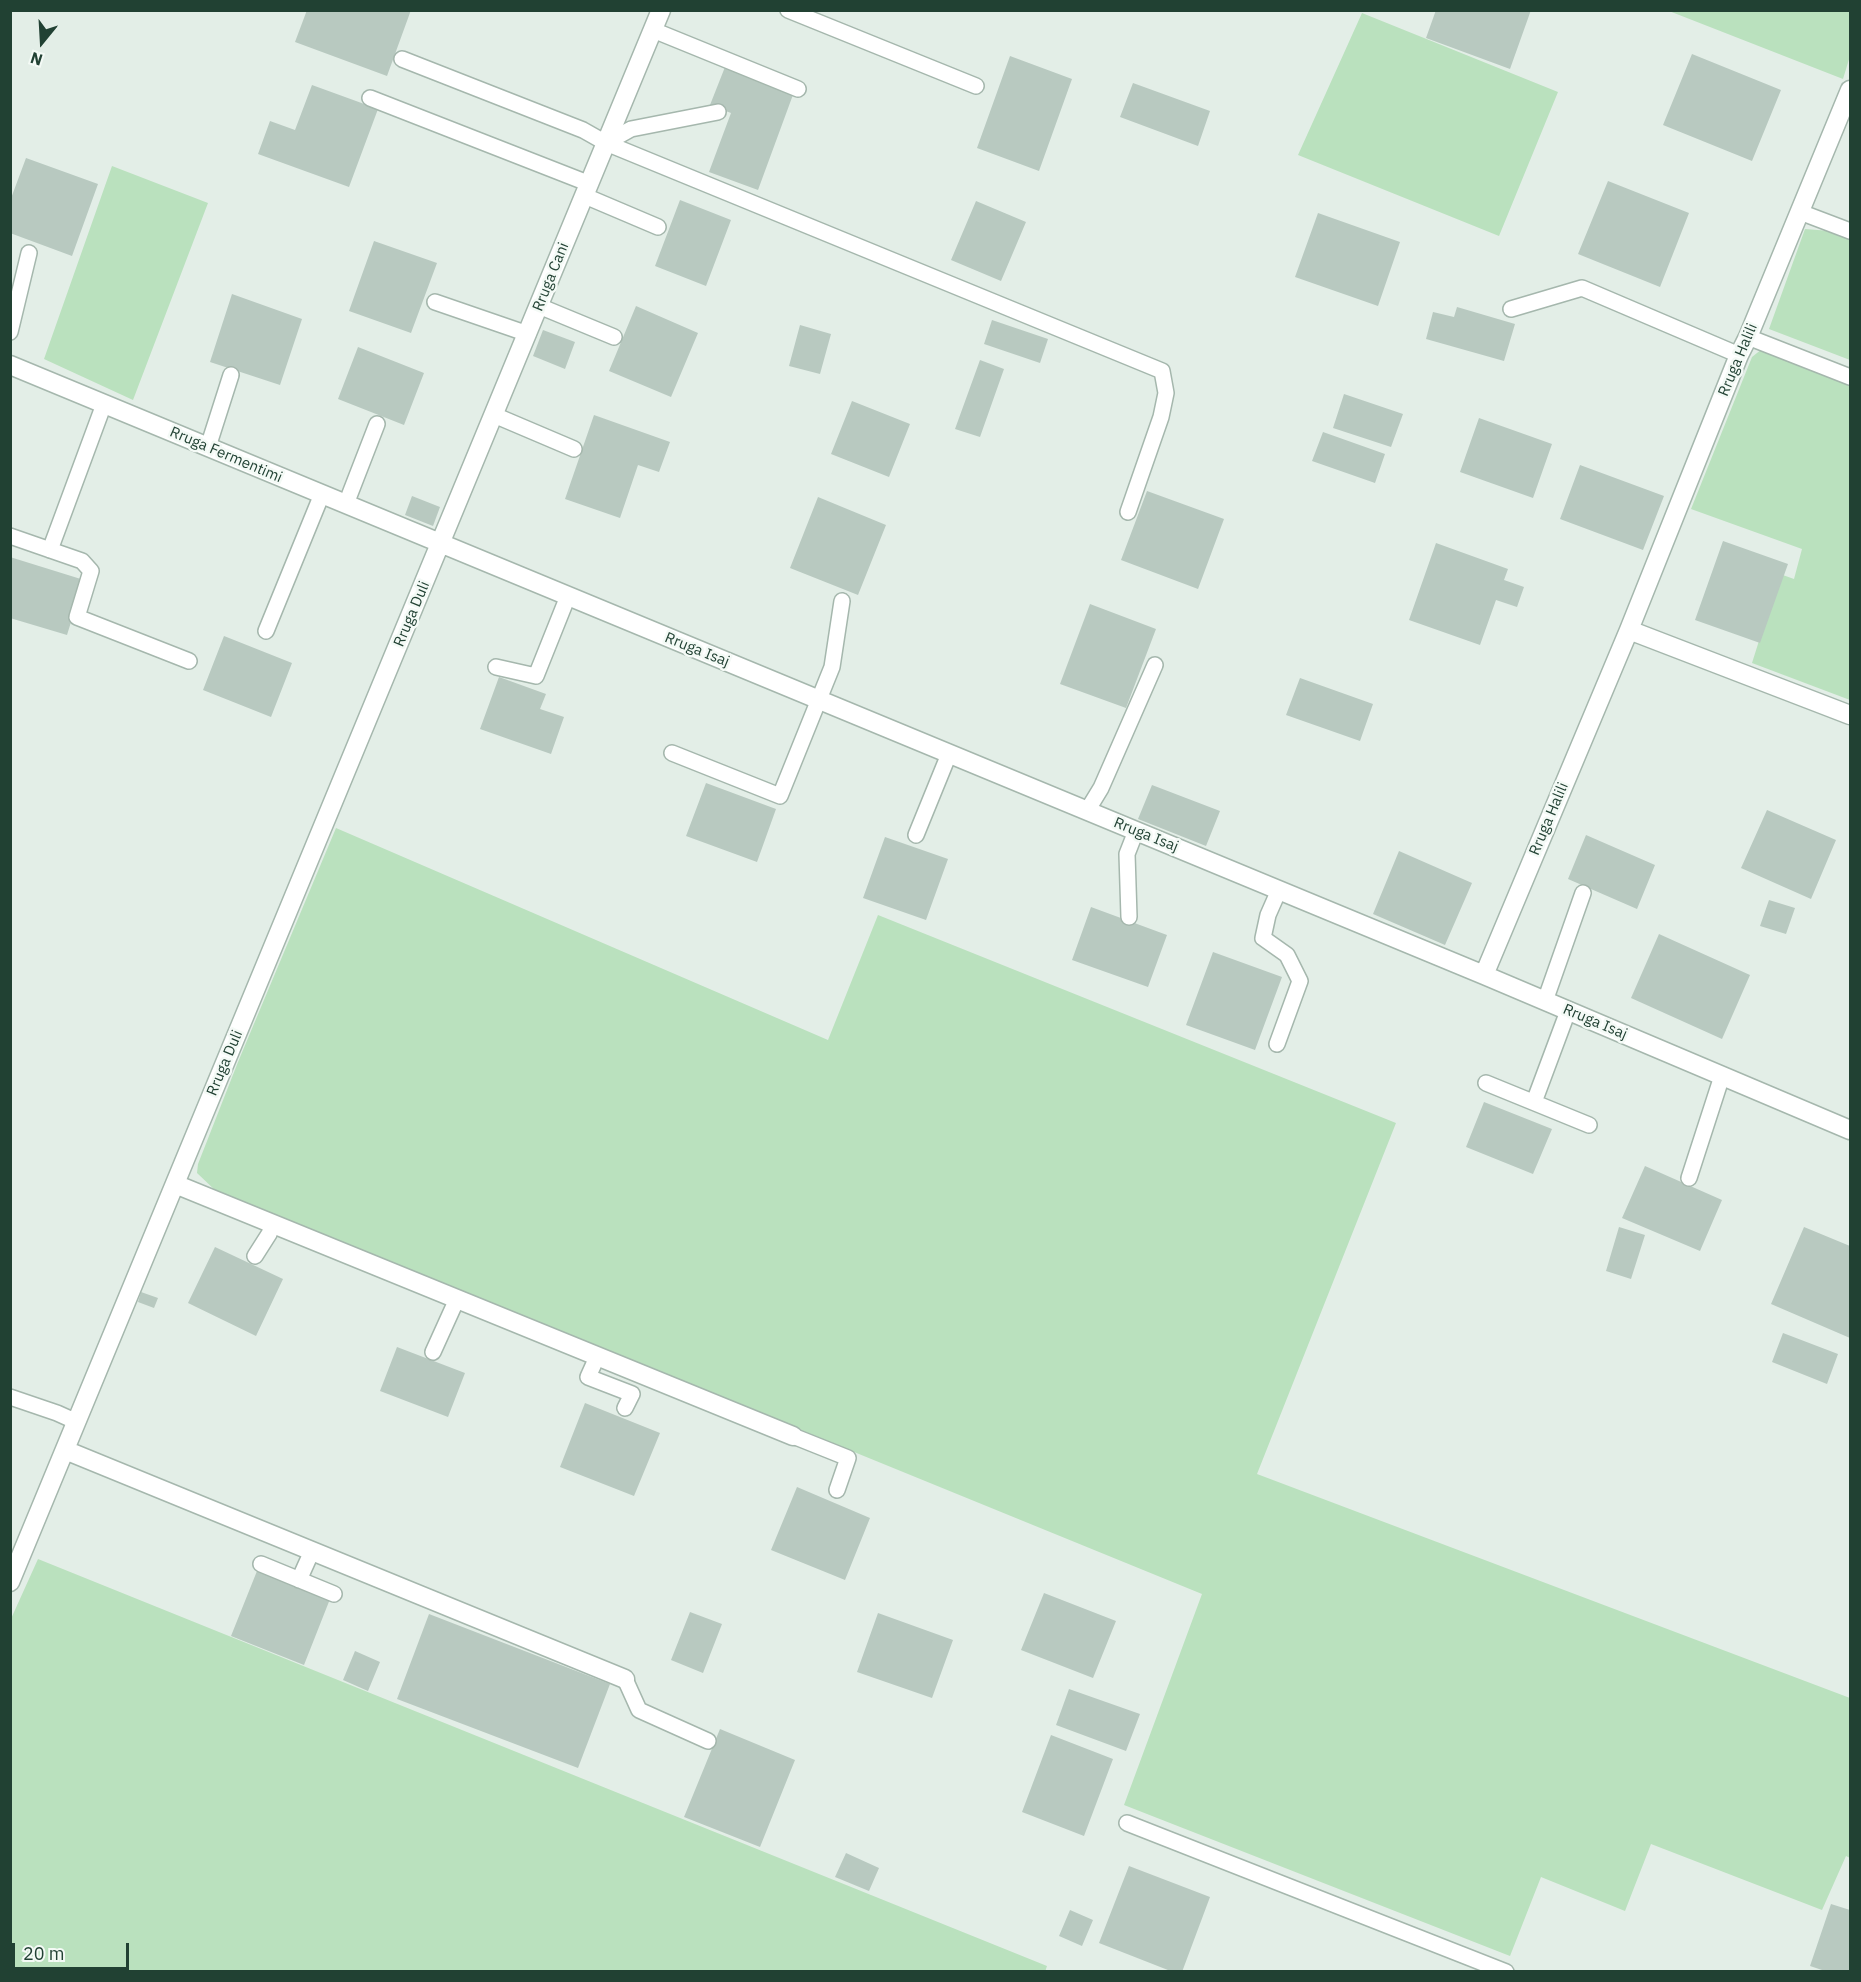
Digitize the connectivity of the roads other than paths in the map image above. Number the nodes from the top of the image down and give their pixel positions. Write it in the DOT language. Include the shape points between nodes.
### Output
graph roads {
  1 [pos="661,10"];
  2 [pos="788,10"];
  3 [pos="653,30"];
  4 [pos="402,59"];
  5 [pos="976,86"];
  6 [pos="798,89"];
  7 [pos="1851,90"];
  8 [pos="370,98"];
  9 [pos="718,112"];
  10 [pos="606,143"];
  11 [pos="587,190"];
  12 [pos="1800,212"];
  13 [pos="658,227"];
  14 [pos="1851,231"];
  15 [pos="29,253"];
  16 [pos="435,302"];
  17 [pos="539,306"];
  18 [pos="1511,309"];
  19 [pos="10,332"];
  20 [pos="528,334"];
  21 [pos="614,337"];
  22 [pos="1748,337"];
  23 [pos="1739,355"];
  24 [pos="10,365"];
  25 [pos="231,375"];
  26 [pos="1851,377"];
  27 [pos="104,404"];
  28 [pos="494,415"];
  29 [pos="377,424"];
  30 [pos="208,447"];
  31 [pos="574,449"];
  32 [pos="322,494"];
  33 [pos="346,504"];
  34 [pos="1128,512"];
  35 [pos="10,536"];
  36 [pos="441,544"];
  37 [pos="50,550"];
  38 [pos="568,596"];
  39 [pos="842,601"];
  40 [pos="1629,630"];
  41 [pos="266,631"];
  42 [pos="189,661"];
  43 [pos="1155,665"];
  44 [pos="496,667"];
  45 [pos="819,700"];
  46 [pos="1851,715"];
  47 [pos="672,753"];
  48 [pos="949,754"];
  49 [pos="1087,811"];
  50 [pos="1136,831"];
  51 [pos="916,835"];
  52 [pos="1279,890"];
  53 [pos="1584,893"];
  54 [pos="1129,917"];
  55 [pos="1484,975"];
  56 [pos="1545,1001"];
  57 [pos="1568,1011"];
  58 [pos="1277,1044"];
  59 [pos="1722,1076"];
  60 [pos="1486,1083"];
  61 [pos="1534,1102"];
  62 [pos="1589,1125"];
  63 [pos="1851,1130"];
  64 [pos="1689,1178"];
  65 [pos="175,1184"];
  66 [pos="273,1224"];
  67 [pos="255,1256"];
  68 [pos="457,1299"];
  69 [pos="433,1352"];
  70 [pos="597,1356"];
  71 [pos="10,1397"];
  72 [pos="625,1408"];
  73 [pos="77,1422"];
  74 [pos="793,1436"];
  75 [pos="65,1450"];
  76 [pos="837,1490"];
  77 [pos="312,1551"];
  78 [pos="261,1564"];
  79 [pos="299,1580"];
  80 [pos="10,1582"];
  81 [pos="334,1594"];
  82 [pos="625,1679"];
  83 [pos="708,1741"];
  84 [pos="1127,1823"];
  85 [pos="1506,1971"];
  1 -- 3 [label="street, Rruga Cani"];
  2 -- 5 [label="lane"];
  3 -- 6 [label="lane"];
  3 -- 10 [label="street, Rruga Cani"];
  4 -- 10 [label="lane" via="583,130"];
  7 -- 12 [label="street, Rruga Halili"];
  8 -- 11 [label="lane"];
  9 -- 10 [label="lane" via="631,129"];
  10 -- 11 [label="street, Rruga Cani"];
  10 -- 34 [label="lane" via="1162,371 1166,393 1161,417"];
  11 -- 13 [label="lane"];
  11 -- 17 [label="street, Rruga Cani"];
  12 -- 14 [label="lane"];
  12 -- 22 [label="street, Rruga Halili"];
  15 -- 19 [label="lane"];
  16 -- 20 [label="lane"];
  17 -- 20 [label="street, Rruga Cani"];
  17 -- 21 [label="lane"];
  18 -- 23 [label="lane" via="1582,288"];
  20 -- 28 [label="street, Rruga Cani"];
  22 -- 23 [label="street, Rruga Halili"];
  22 -- 26 [label="lane"];
  23 -- 40 [label="street, Rruga Halili"];
  24 -- 27 [label="street, Rruga Fermentimi"];
  25 -- 30 [label="lane"];
  27 -- 30 [label="street, Rruga Fermentimi"];
  27 -- 37 [label="lane"];
  28 -- 31 [label="lane"];
  28 -- 36 [label="street, Rruga Cani"];
  29 -- 33 [label="lane"];
  30 -- 32 [label="street, Rruga Fermentimi"];
  32 -- 33 [label="street, Rruga Fermentimi"];
  32 -- 41 [label="lane"];
  33 -- 36 [label="street, Rruga Fermentimi"];
  35 -- 37 [label="lane"];
  36 -- 38 [label="street, Rruga Isaj"];
  36 -- 65 [label="street, Rruga Duli"];
  37 -- 42 [label="lane" via="82,561 91,571 77,617"];
  38 -- 44 [label="lane" via="536,676"];
  38 -- 45 [label="street, Rruga Isaj"];
  39 -- 45 [label="lane" via="832,667"];
  40 -- 46 [label="street"];
  40 -- 55 [label="street, Rruga Halili"];
  43 -- 49 [label="lane"];
  45 -- 47 [label="lane" via="780,796"];
  45 -- 48 [label="street, Rruga Isaj"];
  48 -- 49 [label="street, Rruga Isaj"];
  48 -- 51 [label="lane"];
  49 -- 50 [label="street, Rruga Isaj"];
  50 -- 52 [label="street, Rruga Isaj"];
  50 -- 54 [label="lane" via="1127,854"];
  52 -- 55 [label="street, Rruga Isaj"];
  52 -- 58 [label="lane" via="1263,938 1287,955 1300,981"];
  53 -- 56 [label="lane"];
  55 -- 56 [label="street, Rruga Isaj"];
  56 -- 57 [label="street, Rruga Isaj"];
  57 -- 59 [label="street, Rruga Isaj"];
  57 -- 61 [label="lane"];
  59 -- 63 [label="street, Rruga Isaj"];
  59 -- 64 [label="lane"];
  60 -- 61 [label="lane"];
  61 -- 62 [label="lane"];
  65 -- 66 [label="street"];
  65 -- 73 [label="street, Rruga Duli"];
  66 -- 67 [label="lane"];
  66 -- 68 [label="street"];
  68 -- 69 [label="lane"];
  68 -- 70 [label="street"];
  70 -- 72 [label="lane" via="588,1377 632,1394"];
  70 -- 74 [label="street"];
  71 -- 73 [label="lane"];
  73 -- 75 [label="street, Rruga Duli"];
  74 -- 76 [label="lane" via="848,1458"];
  75 -- 77 [label="street"];
  75 -- 80 [label="street, Rruga Duli"];
  77 -- 79 [label="lane"];
  77 -- 82 [label="street"];
  78 -- 79 [label="lane"];
  79 -- 81 [label="lane"];
  82 -- 83 [label="lane" via="639,1710"];
  84 -- 85 [label="lane"];
}
